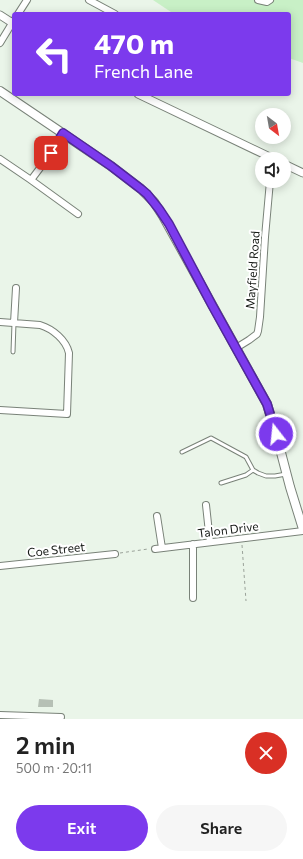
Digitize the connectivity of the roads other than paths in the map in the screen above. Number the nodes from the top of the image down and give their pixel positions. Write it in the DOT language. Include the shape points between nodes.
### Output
graph roads {
  1 [pos="27,0"];
  2 [pos="88,0"];
  3 [pos="258,0"];
  4 [pos="270,0"];
  5 [pos="19,12"];
  6 [pos="112,12"];
  7 [pos="0,15"];
  8 [pos="12,22"];
  9 [pos="12,25"];
  10 [pos="0,43"];
  11 [pos="0,91"];
  12 [pos="150,97"];
  13 [pos="63,133"];
  14 [pos="259,152"];
  15 [pos="0,159"];
  16 [pos="291,167"];
  17 [pos="303,173"];
  18 [pos="31,180"];
  19 [pos="269,188"];
  20 [pos="78,214"];
  21 [pos="16,288"];
  22 [pos="0,322"];
  23 [pos="14,323"];
  24 [pos="236,348"];
  25 [pos="13,352"];
  26 [pos="0,410"];
  27 [pos="182,452"];
  28 [pos="253,470"];
  29 [pos="286,474"];
  30 [pos="221,483"];
  31 [pos="206,505"];
  32 [pos="157,516"];
  33 [pos="303,530"];
  34 [pos="210,542"];
  35 [pos="194,544"];
  36 [pos="162,548"];
  37 [pos="155,549"];
  38 [pos="115,554"];
  39 [pos="0,566"];
  40 [pos="193,598"];
  41 [pos="0,715"];
  42 [pos="61,717"];
  43 [pos="26,718"];
  1 -- 5 [label="street"];
  2 -- 6 [label="street"];
  3 -- 4 [label="street"];
  7 -- 8 [label="street"];
  9 -- 10 [label="street"];
  11 -- 13 [label="main road"];
  12 -- 14 [label="street"];
  13 -- 18 [label="street"];
  13 -- 24 [label="main road" via="111,166 154,202 169,224"];
  15 -- 18 [label="street"];
  16 -- 17 [label="street"];
  18 -- 20 [label="street"];
  19 -- 24 [label="street, Mayfield Road" via="258,330 254,337"];
  21 -- 23 [label="street"];
  22 -- 23 [label="street"];
  23 -- 25 [label="lane"];
  23 -- 26 [label="street" via="46,327 68,348 67,414"];
  24 -- 29 [label="main road" via="267,404"];
  27 -- 28 [label="lane" via="211,438 246,457"];
  28 -- 29 [label="lane" via="266,476"];
  28 -- 30 [label="lane"];
  29 -- 33 [label="main road"];
  31 -- 34 [label="street"];
  32 -- 36 [label="street"];
  33 -- 34 [label="street, Talon Drive"];
  34 -- 35 [label="street, Talon Drive"];
  35 -- 36 [label="street, Talon Drive"];
  35 -- 40 [label="street"];
  36 -- 37 [label="street, Talon Drive"];
  38 -- 39 [label="street, Coe Street"];
  41 -- 43 [label="street"];
  42 -- 43 [label="street"];
}
